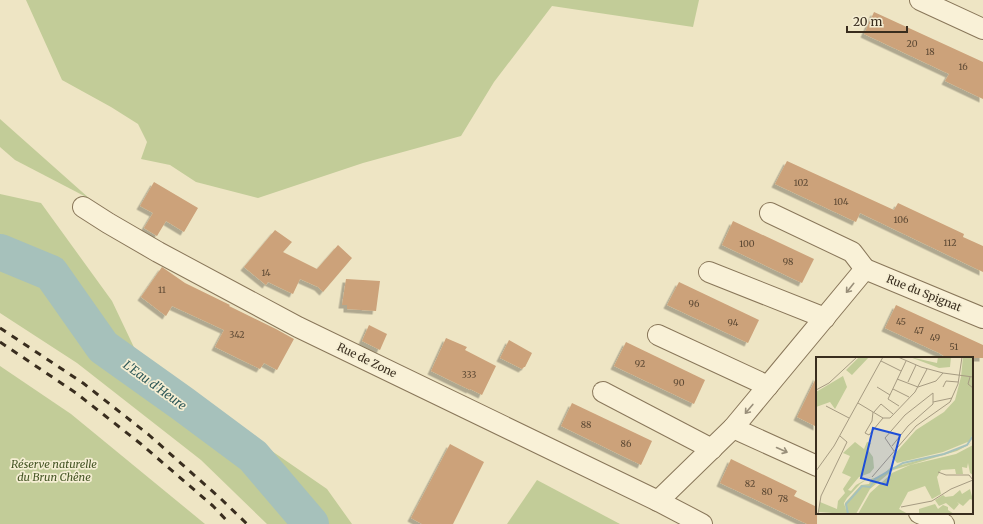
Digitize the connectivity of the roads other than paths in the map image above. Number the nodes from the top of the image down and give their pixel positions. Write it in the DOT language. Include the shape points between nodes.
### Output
graph roads {
  1 [pos="920,0"];
  2 [pos="983,29"];
  3 [pos="83,207"];
  4 [pos="770,213"];
  5 [pos="865,270"];
  6 [pos="709,272"];
  7 [pos="825,318"];
  8 [pos="983,318"];
  9 [pos="658,335"];
  10 [pos="768,386"];
  11 [pos="603,392"];
  12 [pos="733,428"];
  13 [pos="712,450"];
  14 [pos="816,466"];
  15 [pos="658,501"];
  16 [pos="921,514"];
  17 [pos="702,524"];
  18 [pos="944,524"];
  1 -- 2 [label="street"];
  3 -- 15 [label="street, Rue de Zone" via="158,252 298,327"];
  4 -- 5 [label="street" via="852,252"];
  5 -- 7 [label="street, one-way"];
  5 -- 8 [label="street, Rue du Spignat"];
  6 -- 7 [label="street"];
  7 -- 10 [label="street"];
  9 -- 10 [label="street"];
  10 -- 12 [label="street, one-way"];
  11 -- 13 [label="street"];
  12 -- 13 [label="street"];
  12 -- 14 [label="street, one-way"];
  13 -- 15 [label="street"];
  15 -- 17 [label="street, Rue de Zone"];
  16 -- 18 [label="street"];
}
